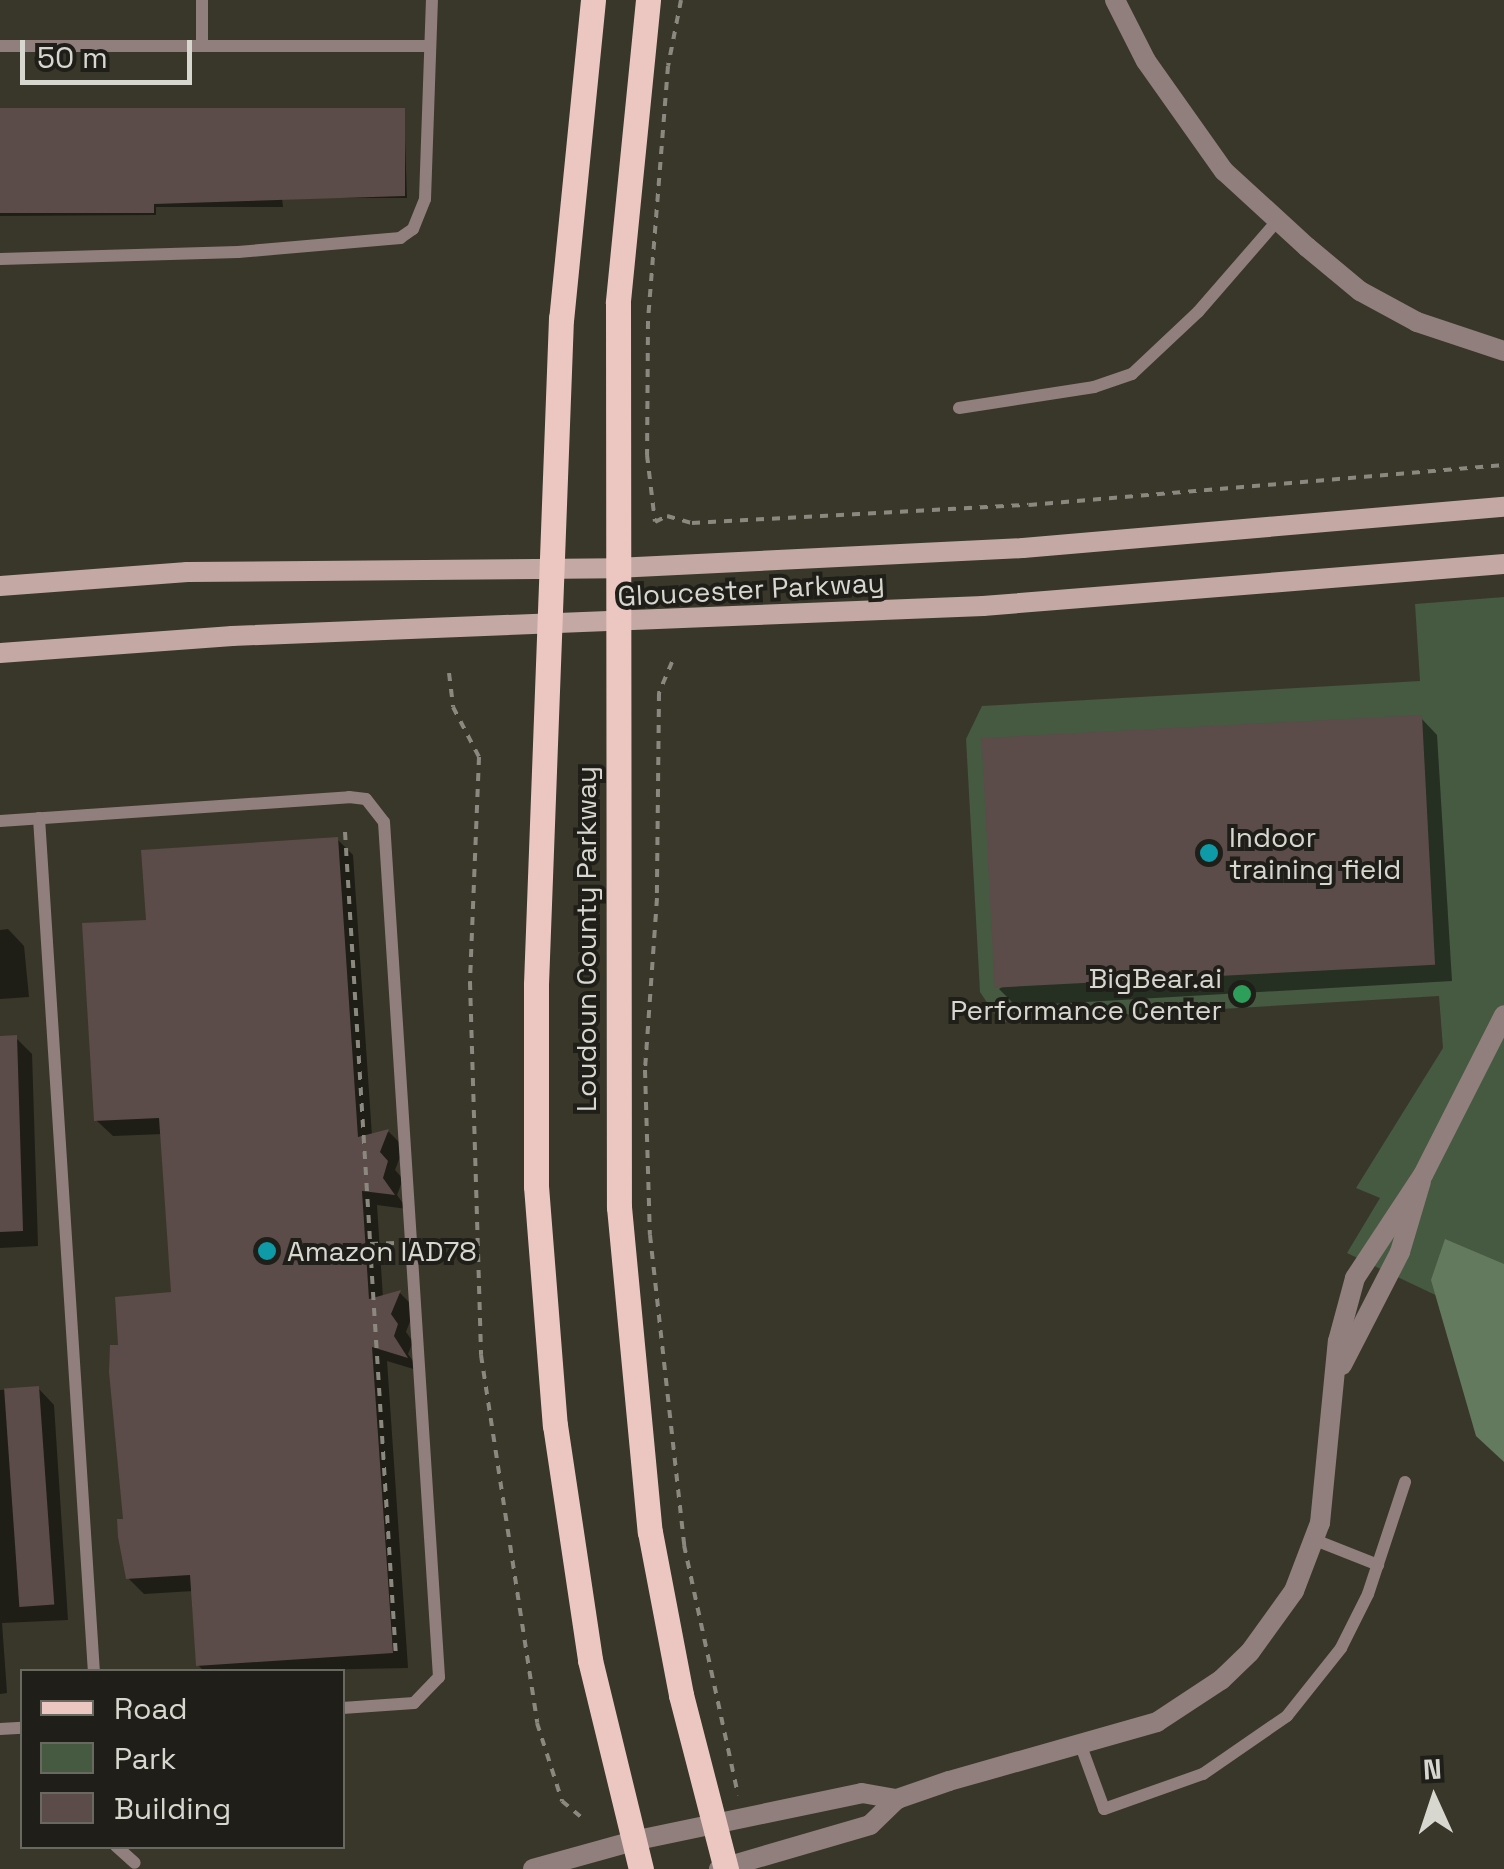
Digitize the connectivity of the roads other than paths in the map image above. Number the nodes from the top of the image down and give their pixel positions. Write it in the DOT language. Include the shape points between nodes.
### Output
graph roads {
  1 [pos="202,0"];
  2 [pos="432,0"];
  3 [pos="593,0"];
  4 [pos="648,0"];
  5 [pos="1115,0"];
  6 [pos="202,44"];
  7 [pos="0,46"];
  8 [pos="430,46"];
  9 [pos="1278,220"];
  10 [pos="0,259"];
  11 [pos="1504,351"];
  12 [pos="959,408"];
  13 [pos="1504,506"];
  14 [pos="1504,564"];
  15 [pos="616,568"];
  16 [pos="555,570"];
  17 [pos="0,586"];
  18 [pos="614,623"];
  19 [pos="553,624"];
  20 [pos="0,653"];
  21 [pos="39,818"];
  22 [pos="0,821"];
  23 [pos="1504,1016"];
  24 [pos="1406,1482"];
  25 [pos="1316,1540"];
  26 [pos="1378,1565"];
  27 [pos="94,1669"];
  28 [pos="345,1708"];
  29 [pos="1081,1746"];
  30 [pos="897,1799"];
  31 [pos="714,1825"];
  32 [pos="633,1841"];
  33 [pos="724,1868"];
  34 [pos="533,1869"];
  35 [pos="641,1869"];
  1 -- 6 [label="lane"];
  2 -- 8 [label="lane"];
  3 -- 16 [label="main road, Loudoun County Parkway" via="561,318"];
  4 -- 15 [label="main road, Loudoun County Parkway" via="622,237"];
  5 -- 9 [label="street" via="1146,62 1224,170"];
  6 -- 7 [label="lane"];
  6 -- 8 [label="lane"];
  8 -- 10 [label="lane" via="425,200 413,229 400,238 238,252"];
  9 -- 11 [label="street" via="1360,291 1417,322"];
  9 -- 12 [label="lane" via="1198,312 1132,374 1094,387"];
  13 -- 15 [label="main road, Gloucester Parkway" via="1023,548"];
  14 -- 18 [label="main road, Gloucester Parkway" via="983,606"];
  15 -- 16 [label="main road, Gloucester Parkway"];
  15 -- 18 [label="main road, Loudoun County Parkway"];
  16 -- 17 [label="main road, Gloucester Parkway" via="187,572"];
  16 -- 19 [label="main road, Loudoun County Parkway"];
  18 -- 19 [label="main road, Gloucester Parkway"];
  18 -- 31 [label="main road, Loudoun County Parkway" via="615,1123 631,1382 650,1532"];
  19 -- 20 [label="main road, Gloucester Parkway" via="94,643"];
  19 -- 32 [label="main road, Loudoun County Parkway" via="534,1072 544,1300 554,1425 590,1660"];
  21 -- 22 [label="lane"];
  21 -- 27 [label="lane"];
  21 -- 28 [label="lane" via="349,797 376,808 384,822 439,1677 414,1703"];
  23 -- 25 [label="street" via="1422,1175 1400,1252 1335,1380 1328,1484"];
  24 -- 26 [label="lane"];
  25 -- 26 [label="lane"];
  25 -- 29 [label="street" via="1276,1620 1222,1680 1157,1722"];
  26 -- 29 [label="lane" via="1319,1682 1249,1746 1203,1774 1104,1810"];
  29 -- 30 [label="street"];
  30 -- 31 [label="street" via="862,1794"];
  30 -- 33 [label="street" via="870,1825"];
  31 -- 32 [label="street"];
  31 -- 33 [label="main road, Loudoun County Parkway"];
  32 -- 34 [label="street"];
  32 -- 35 [label="main road, Loudoun County Parkway"];
}
